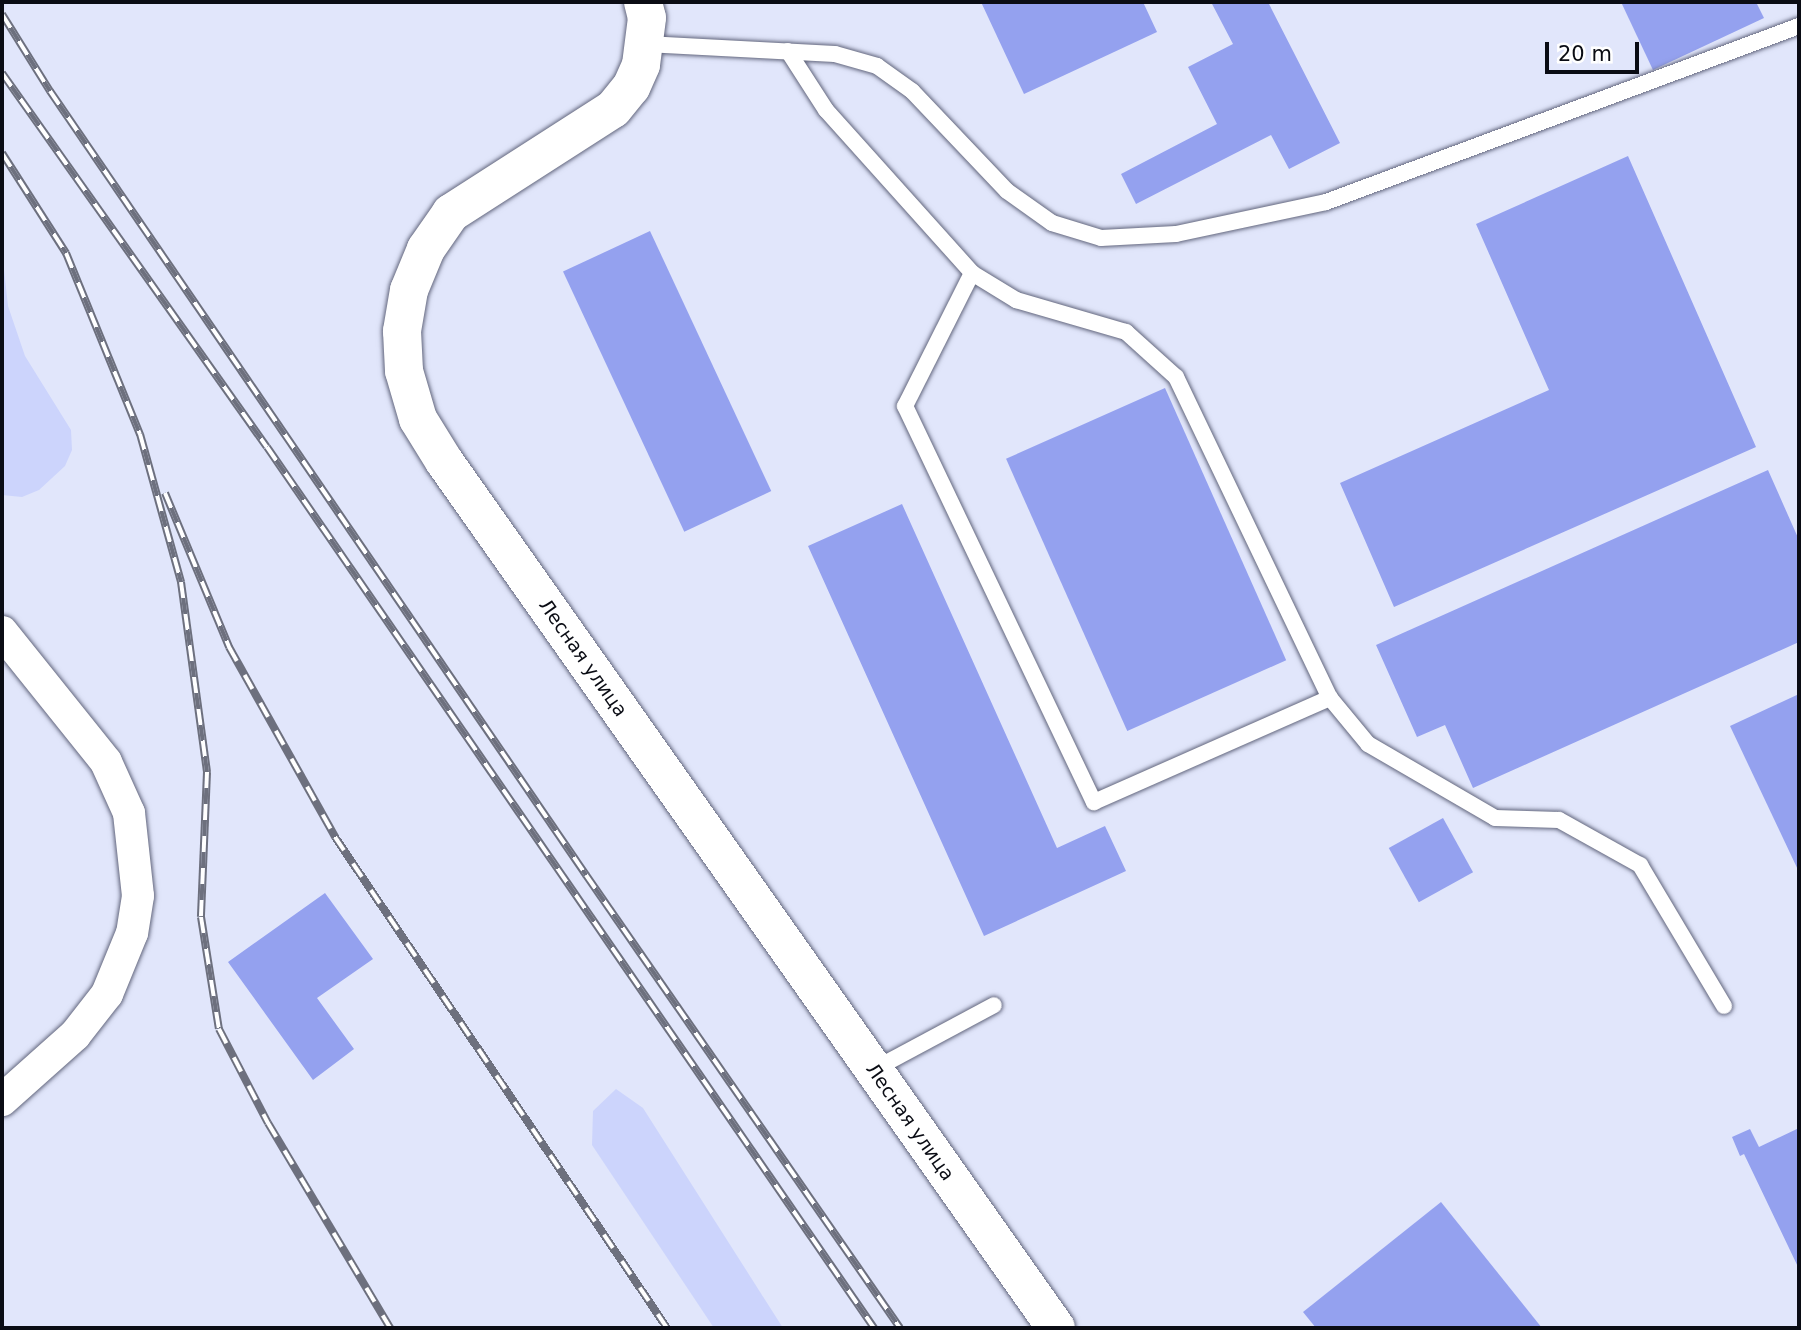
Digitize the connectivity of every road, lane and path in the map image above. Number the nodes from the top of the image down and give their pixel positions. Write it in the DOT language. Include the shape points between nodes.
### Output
graph roads {
  1 [pos="643,2"];
  2 [pos="1799,26"];
  3 [pos="646,44"];
  4 [pos="788,51"];
  5 [pos="972,273"];
  6 [pos="2,632"];
  7 [pos="1330,698"];
  8 [pos="994,1005"];
  9 [pos="1724,1006"];
  10 [pos="873,1070"];
  11 [pos="2,1100"];
  12 [pos="1056,1328"];
  1 -- 3 [label="street, Лесная улица"];
  2 -- 4 [label="lane" via="1326,202 1177,234 1101,239 1052,223 1007,191 912,91 877,66 835,54"];
  3 -- 4 [label="lane"];
  3 -- 10 [label="street, Лесная улица" via="631,87 613,109 451,213 426,249 409,290 402,331 404,371 418,419 444,461"];
  4 -- 5 [label="lane" via="826,110"];
  5 -- 7 [label="lane" via="1016,300 1126,332 1176,377"];
  5 -- 7 [label="lane" via="905,405 1094,802"];
  6 -- 11 [label="street" via="106,762 129,813 138,896 132,933 107,993 75,1035"];
  7 -- 9 [label="lane" via="1368,744 1495,818 1559,820 1640,865"];
  8 -- 10 [label="lane"];
  10 -- 12 [label="street, Лесная улица"];
}
